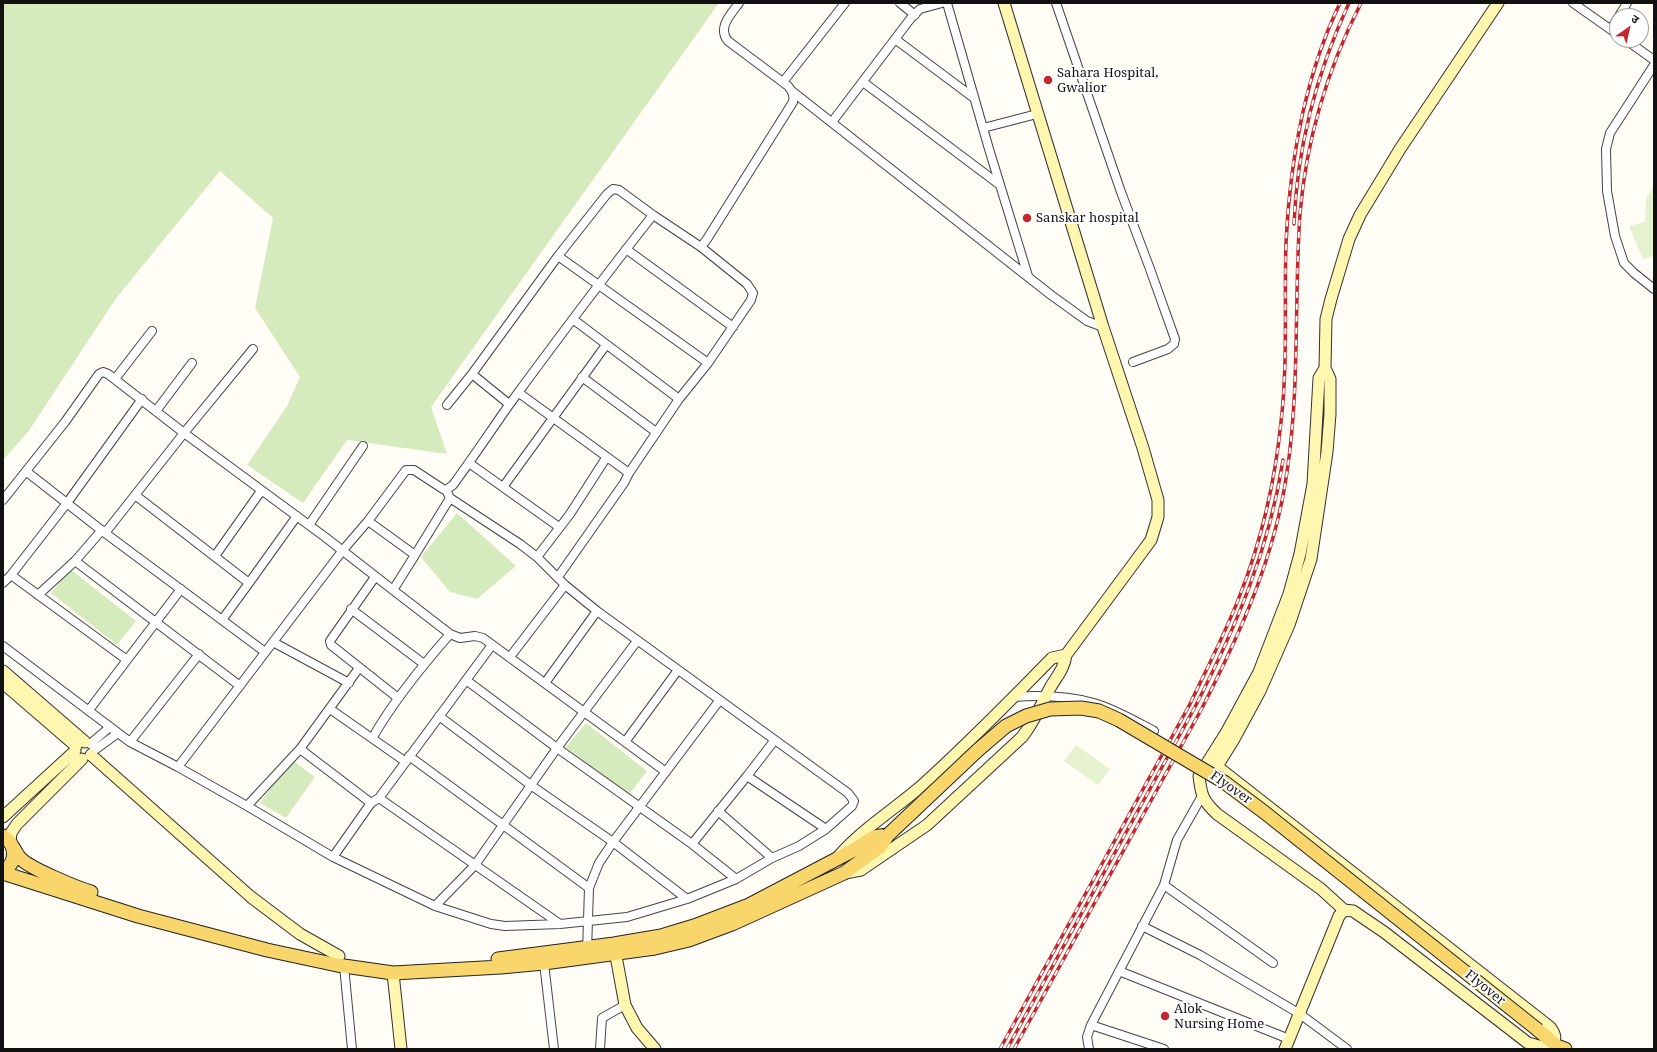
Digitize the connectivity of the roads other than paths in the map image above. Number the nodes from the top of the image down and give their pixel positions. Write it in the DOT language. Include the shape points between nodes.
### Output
graph roads {
  1 [pos="739,3"];
  2 [pos="845,3"];
  3 [pos="900,3"];
  4 [pos="942,3"];
  5 [pos="947,3"];
  6 [pos="1004,3"];
  7 [pos="1056,3"];
  8 [pos="1498,3"];
  9 [pos="1573,3"];
  10 [pos="915,15"];
  11 [pos="1609,28"];
  12 [pos="895,39"];
  13 [pos="1637,48"];
  14 [pos="1654,60"];
  15 [pos="1654,66"];
  16 [pos="783,82"];
  17 [pos="863,82"];
  18 [pos="793,92"];
  19 [pos="974,98"];
  20 [pos="1037,114"];
  21 [pos="832,122"];
  22 [pos="983,128"];
  23 [pos="1000,185"];
  24 [pos="653,215"];
  25 [pos="701,247"];
  26 [pos="626,249"];
  27 [pos="558,256"];
  28 [pos="1028,276"];
  29 [pos="598,285"];
  30 [pos="1654,289"];
  31 [pos="574,320"];
  32 [pos="733,327"];
  33 [pos="1103,327"];
  34 [pos="152,331"];
  35 [pos="606,345"];
  36 [pos="253,349"];
  37 [pos="1133,362"];
  38 [pos="708,363"];
  39 [pos="192,364"];
  40 [pos="472,374"];
  41 [pos="582,377"];
  42 [pos="115,379"];
  43 [pos="519,393"];
  44 [pos="142,399"];
  45 [pos="679,399"];
  46 [pos="510,404"];
  47 [pos="447,406"];
  48 [pos="156,411"];
  49 [pos="553,418"];
  50 [pos="656,432"];
  51 [pos="184,433"];
  52 [pos="363,446"];
  53 [pos="606,458"];
  54 [pos="469,463"];
  55 [pos="26,472"];
  56 [pos="629,473"];
  57 [pos="503,487"];
  58 [pos="446,490"];
  59 [pos="261,491"];
  60 [pos="135,495"];
  61 [pos="450,498"];
  62 [pos="3,500"];
  63 [pos="67,503"];
  64 [pos="297,516"];
  65 [pos="368,521"];
  66 [pos="309,525"];
  67 [pos="559,527"];
  68 [pos="104,531"];
  69 [pos="343,550"];
  70 [pos="415,555"];
  71 [pos="215,556"];
  72 [pos="537,557"];
  73 [pos="76,561"];
  74 [pos="11,575"];
  75 [pos="374,577"];
  76 [pos="558,577"];
  77 [pos="249,582"];
  78 [pos="3,583"];
  79 [pos="565,585"];
  80 [pos="181,589"];
  81 [pos="393,590"];
  82 [pos="38,595"];
  83 [pos="351,609"];
  84 [pos="597,611"];
  85 [pos="222,620"];
  86 [pos="155,622"];
  87 [pos="450,634"];
  88 [pos="637,641"];
  89 [pos="274,642"];
  90 [pos="492,645"];
  91 [pos="3,646"];
  92 [pos="265,652"];
  93 [pos="199,654"];
  94 [pos="1066,655"];
  95 [pos="510,657"];
  96 [pos="127,660"];
  97 [pos="424,664"];
  98 [pos="359,668"];
  99 [pos="678,670"];
  100 [pos="3,671"];
  101 [pos="466,680"];
  102 [pos="3,683"];
  103 [pos="349,683"];
  104 [pos="545,684"];
  105 [pos="240,686"];
  106 [pos="1046,696"];
  107 [pos="1014,697"];
  108 [pos="398,698"];
  109 [pos="719,701"];
  110 [pos="330,709"];
  111 [pos="89,710"];
  112 [pos="584,712"];
  113 [pos="440,716"];
  114 [pos="110,728"];
  115 [pos="1154,731"];
  116 [pos="118,733"];
  117 [pos="373,737"];
  118 [pos="774,741"];
  119 [pos="130,742"];
  120 [pos="625,742"];
  121 [pos="557,748"];
  122 [pos="300,749"];
  123 [pos="84,750"];
  124 [pos="408,759"];
  125 [pos="1213,763"];
  126 [pos="178,767"];
  127 [pos="666,772"];
  128 [pos="747,776"];
  129 [pos="532,786"];
  130 [pos="1201,791"];
  131 [pos="379,798"];
  132 [pos="371,803"];
  133 [pos="247,806"];
  134 [pos="640,806"];
  135 [pos="718,811"];
  136 [pos="3,817"];
  137 [pos="503,825"];
  138 [pos="826,829"];
  139 [pos="8,842"];
  140 [pos="613,842"];
  141 [pos="692,844"];
  142 [pos="334,857"];
  143 [pos="854,857"];
  144 [pos="772,858"];
  145 [pos="835,860"];
  146 [pos="475,866"];
  147 [pos="3,872"];
  148 [pos="844,873"];
  149 [pos="736,879"];
  150 [pos="1164,885"];
  151 [pos="589,888"];
  152 [pos="687,899"];
  153 [pos="435,906"];
  154 [pos="1344,910"];
  155 [pos="589,921"];
  156 [pos="560,924"];
  157 [pos="1142,926"];
  158 [pos="614,949"];
  159 [pos="587,952"];
  160 [pos="341,961"];
  161 [pos="544,963"];
  162 [pos="1273,963"];
  163 [pos="1119,971"];
  164 [pos="393,973"];
  165 [pos="625,1005"];
  166 [pos="1300,1014"];
  167 [pos="1091,1025"];
  168 [pos="1287,1044"];
  169 [pos="1144,1046"];
  170 [pos="1527,1046"];
  171 [pos="1558,1047"];
  172 [pos="352,1049"];
  173 [pos="401,1049"];
  174 [pos="554,1049"];
  175 [pos="600,1049"];
  176 [pos="655,1049"];
  177 [pos="1089,1049"];
  178 [pos="1164,1049"];
  179 [pos="1347,1049"];
  1 -- 16 [label="street" via="725,24 724,36"];
  2 -- 16 [label="street"];
  3 -- 10 [label="street"];
  4 -- 10 [label="street" via="920,9"];
  5 -- 19 [label="street"];
  6 -- 20 [label="main road"];
  7 -- 37 [label="street" via="1175,339 1174,344 1168,349"];
  8 -- 125 [label="main road" via="1400,149 1349,238 1326,319 1325,368 1330,379 1330,414 1311,559 1289,625 1260,691 1234,739"];
  9 -- 11 [label="street"];
  10 -- 12 [label="street"];
  12 -- 17 [label="street"];
  12 -- 19 [label="street"];
  13 -- 14 [label="street"];
  15 -- 30 [label="street" via="1610,133 1606,150 1607,191 1615,236 1624,263"];
  16 -- 18 [label="street"];
  17 -- 21 [label="street"];
  17 -- 23 [label="street"];
  18 -- 21 [label="street"];
  18 -- 25 [label="street" via="793,102"];
  19 -- 22 [label="street"];
  20 -- 22 [label="street"];
  20 -- 33 [label="main road"];
  21 -- 28 [label="street"];
  22 -- 23 [label="street"];
  23 -- 28 [label="street"];
  24 -- 25 [label="street"];
  24 -- 26 [label="street"];
  24 -- 27 [label="street" via="619,190 613,190 607,194"];
  25 -- 32 [label="street" via="747,284 753,293"];
  26 -- 29 [label="street"];
  26 -- 32 [label="street"];
  27 -- 29 [label="street"];
  27 -- 40 [label="street"];
  28 -- 33 [label="street" via="1087,321"];
  29 -- 31 [label="street"];
  29 -- 38 [label="street"];
  31 -- 35 [label="street"];
  31 -- 43 [label="street"];
  32 -- 38 [label="street"];
  33 -- 94 [label="main road" via="1143,448 1158,500 1158,517 1151,540"];
  34 -- 42 [label="street"];
  35 -- 41 [label="street"];
  35 -- 45 [label="street"];
  36 -- 51 [label="street"];
  38 -- 45 [label="street"];
  39 -- 48 [label="street"];
  40 -- 46 [label="street"];
  40 -- 47 [label="street"];
  41 -- 49 [label="street"];
  41 -- 50 [label="street"];
  42 -- 44 [label="street"];
  42 -- 55 [label="street" via="103,372 99,374"];
  43 -- 46 [label="street"];
  43 -- 49 [label="street"];
  44 -- 48 [label="street"];
  44 -- 63 [label="street"];
  45 -- 50 [label="street"];
  46 -- 54 [label="street"];
  48 -- 51 [label="street"];
  49 -- 53 [label="street"];
  49 -- 57 [label="street"];
  50 -- 56 [label="street"];
  51 -- 59 [label="street"];
  51 -- 60 [label="street"];
  52 -- 66 [label="street"];
  53 -- 56 [label="street"];
  53 -- 67 [label="street"];
  54 -- 57 [label="street"];
  54 -- 58 [label="street" via="453,485"];
  55 -- 62 [label="street"];
  55 -- 63 [label="street"];
  56 -- 76 [label="street"];
  57 -- 67 [label="street"];
  58 -- 61 [label="street"];
  58 -- 65 [label="street" via="410,469 403,474"];
  59 -- 64 [label="street"];
  59 -- 71 [label="street"];
  60 -- 68 [label="street"];
  60 -- 71 [label="street"];
  61 -- 70 [label="street"];
  61 -- 72 [label="street"];
  63 -- 68 [label="street"];
  63 -- 74 [label="street"];
  64 -- 66 [label="street"];
  64 -- 77 [label="street"];
  65 -- 69 [label="street"];
  65 -- 70 [label="street"];
  66 -- 69 [label="street"];
  67 -- 72 [label="street"];
  68 -- 73 [label="street"];
  68 -- 80 [label="street"];
  69 -- 75 [label="street"];
  69 -- 89 [label="street"];
  70 -- 81 [label="street"];
  71 -- 77 [label="street"];
  72 -- 76 [label="street"];
  73 -- 82 [label="street"];
  73 -- 86 [label="street"];
  74 -- 78 [label="street"];
  74 -- 82 [label="street"];
  75 -- 81 [label="street"];
  75 -- 83 [label="street"];
  76 -- 79 [label="street"];
  77 -- 85 [label="street"];
  79 -- 84 [label="street"];
  79 -- 95 [label="street"];
  80 -- 85 [label="street"];
  80 -- 86 [label="street"];
  81 -- 87 [label="street"];
  82 -- 96 [label="street"];
  83 -- 97 [label="street"];
  83 -- 98 [label="street" via="330,641 331,645"];
  84 -- 88 [label="street"];
  84 -- 104 [label="street"];
  85 -- 92 [label="street"];
  86 -- 93 [label="street"];
  86 -- 96 [label="street"];
  87 -- 90 [label="street" via="460,638 483,638"];
  87 -- 97 [label="street"];
  88 -- 99 [label="street"];
  88 -- 112 [label="street"];
  89 -- 92 [label="street"];
  89 -- 103 [label="street"];
  90 -- 95 [label="street"];
  90 -- 101 [label="street"];
  91 -- 111 [label="street"];
  92 -- 105 [label="street"];
  93 -- 105 [label="street"];
  93 -- 119 [label="street"];
  94 -- 106 [label="main road" via="1064,666"];
  94 -- 107 [label="main road" via="1052,658"];
  95 -- 104 [label="street"];
  96 -- 111 [label="street"];
  97 -- 108 [label="street"];
  98 -- 103 [label="street"];
  98 -- 108 [label="street"];
  99 -- 109 [label="street"];
  99 -- 120 [label="street"];
  100 -- 123 [label="main road"];
  101 -- 113 [label="street"];
  101 -- 121 [label="street"];
  102 -- 123 [label="main road"];
  103 -- 110 [label="street"];
  104 -- 112 [label="street"];
  105 -- 126 [label="street"];
  106 -- 107 [label="street"];
  106 -- 115 [label="street" via="1095,703"];
  106 -- 148 [label="main road" via="1022,737 927,826 861,870"];
  107 -- 145 [label="main road" via="935,774 852,841"];
  108 -- 117 [label="street"];
  109 -- 118 [label="street"];
  109 -- 127 [label="street"];
  110 -- 117 [label="street"];
  110 -- 122 [label="street"];
  111 -- 114 [label="street"];
  112 -- 120 [label="street"];
  112 -- 121 [label="street"];
  113 -- 124 [label="street"];
  113 -- 129 [label="street"];
  114 -- 116 [label="street"];
  114 -- 123 [label="street"];
  116 -- 119 [label="street"];
  116 -- 123 [label="street"];
  117 -- 124 [label="street"];
  118 -- 128 [label="street"];
  118 -- 138 [label="street" via="852,797 852,806"];
  119 -- 126 [label="street"];
  120 -- 127 [label="street"];
  121 -- 129 [label="street"];
  121 -- 134 [label="street"];
  122 -- 132 [label="street"];
  122 -- 133 [label="street"];
  123 -- 136 [label="main road"];
  123 -- 139 [label="main road" via="17,824"];
  123 -- 160 [label="main road" via="251,897"];
  124 -- 131 [label="street"];
  124 -- 137 [label="street"];
  125 -- 130 [label="main road" via="1208,780"];
  125 -- 171 [label="main road" via="1550,1027 1555,1033"];
  126 -- 133 [label="street"];
  127 -- 134 [label="street"];
  128 -- 135 [label="street"];
  128 -- 138 [label="street"];
  129 -- 137 [label="street"];
  129 -- 140 [label="street"];
  130 -- 150 [label="street" via="1177,840"];
  130 -- 154 [label="main road" via="1208,806 1217,814 1321,889"];
  131 -- 132 [label="street"];
  131 -- 146 [label="street"];
  132 -- 142 [label="street"];
  133 -- 142 [label="street"];
  134 -- 140 [label="street"];
  134 -- 141 [label="street"];
  135 -- 141 [label="street"];
  135 -- 144 [label="street"];
  137 -- 146 [label="street"];
  137 -- 151 [label="street"];
  138 -- 144 [label="street" via="799,846"];
  139 -- 147 [label="main road" via="14,855 12,862"];
  139 -- 160 [label="main road" via="20,858 35,868 81,889"];
  140 -- 151 [label="street" via="599,862"];
  140 -- 152 [label="street"];
  141 -- 149 [label="street"];
  142 -- 153 [label="street"];
  143 -- 145 [label="main road, Flyover"];
  143 -- 148 [label="main road, Flyover"];
  143 -- 171 [label="main road, Flyover, bridge" via="874,837 888,835 1006,726 1026,716 1050,709 1081,708 1099,711 1119,720 1224,782"];
  144 -- 149 [label="street"];
  145 -- 158 [label="main road, Flyover" via="749,905 694,926"];
  146 -- 153 [label="street"];
  146 -- 156 [label="street"];
  147 -- 160 [label="main road" via="138,916 267,950"];
  148 -- 158 [label="main road, Flyover" via="732,924 689,940 655,948"];
  149 -- 152 [label="street"];
  150 -- 157 [label="street"];
  150 -- 162 [label="street"];
  151 -- 155 [label="street"];
  152 -- 155 [label="street" via="627,917"];
  153 -- 156 [label="street" via="498,925"];
  154 -- 166 [label="main road"];
  154 -- 170 [label="main road" via="1353,911 1384,932"];
  155 -- 156 [label="street"];
  155 -- 159 [label="street"];
  157 -- 163 [label="street"];
  157 -- 166 [label="street" via="1200,955"];
  158 -- 159 [label="main road"];
  158 -- 165 [label="main road"];
  159 -- 160 [label="main road" via="392,964"];
  159 -- 161 [label="main road"];
  160 -- 164 [label="main road"];
  160 -- 172 [label="street"];
  161 -- 164 [label="main road"];
  161 -- 174 [label="street"];
  163 -- 167 [label="street"];
  163 -- 168 [label="street"];
  164 -- 173 [label="main road"];
  165 -- 175 [label="street" via="602,1018"];
  165 -- 176 [label="main road" via="638,1028"];
  166 -- 168 [label="main road"];
  166 -- 179 [label="street"];
  167 -- 169 [label="street"];
  167 -- 177 [label="street" via="1087,1037"];
  169 -- 178 [label="street"];
  170 -- 171 [label="main road"];
}
